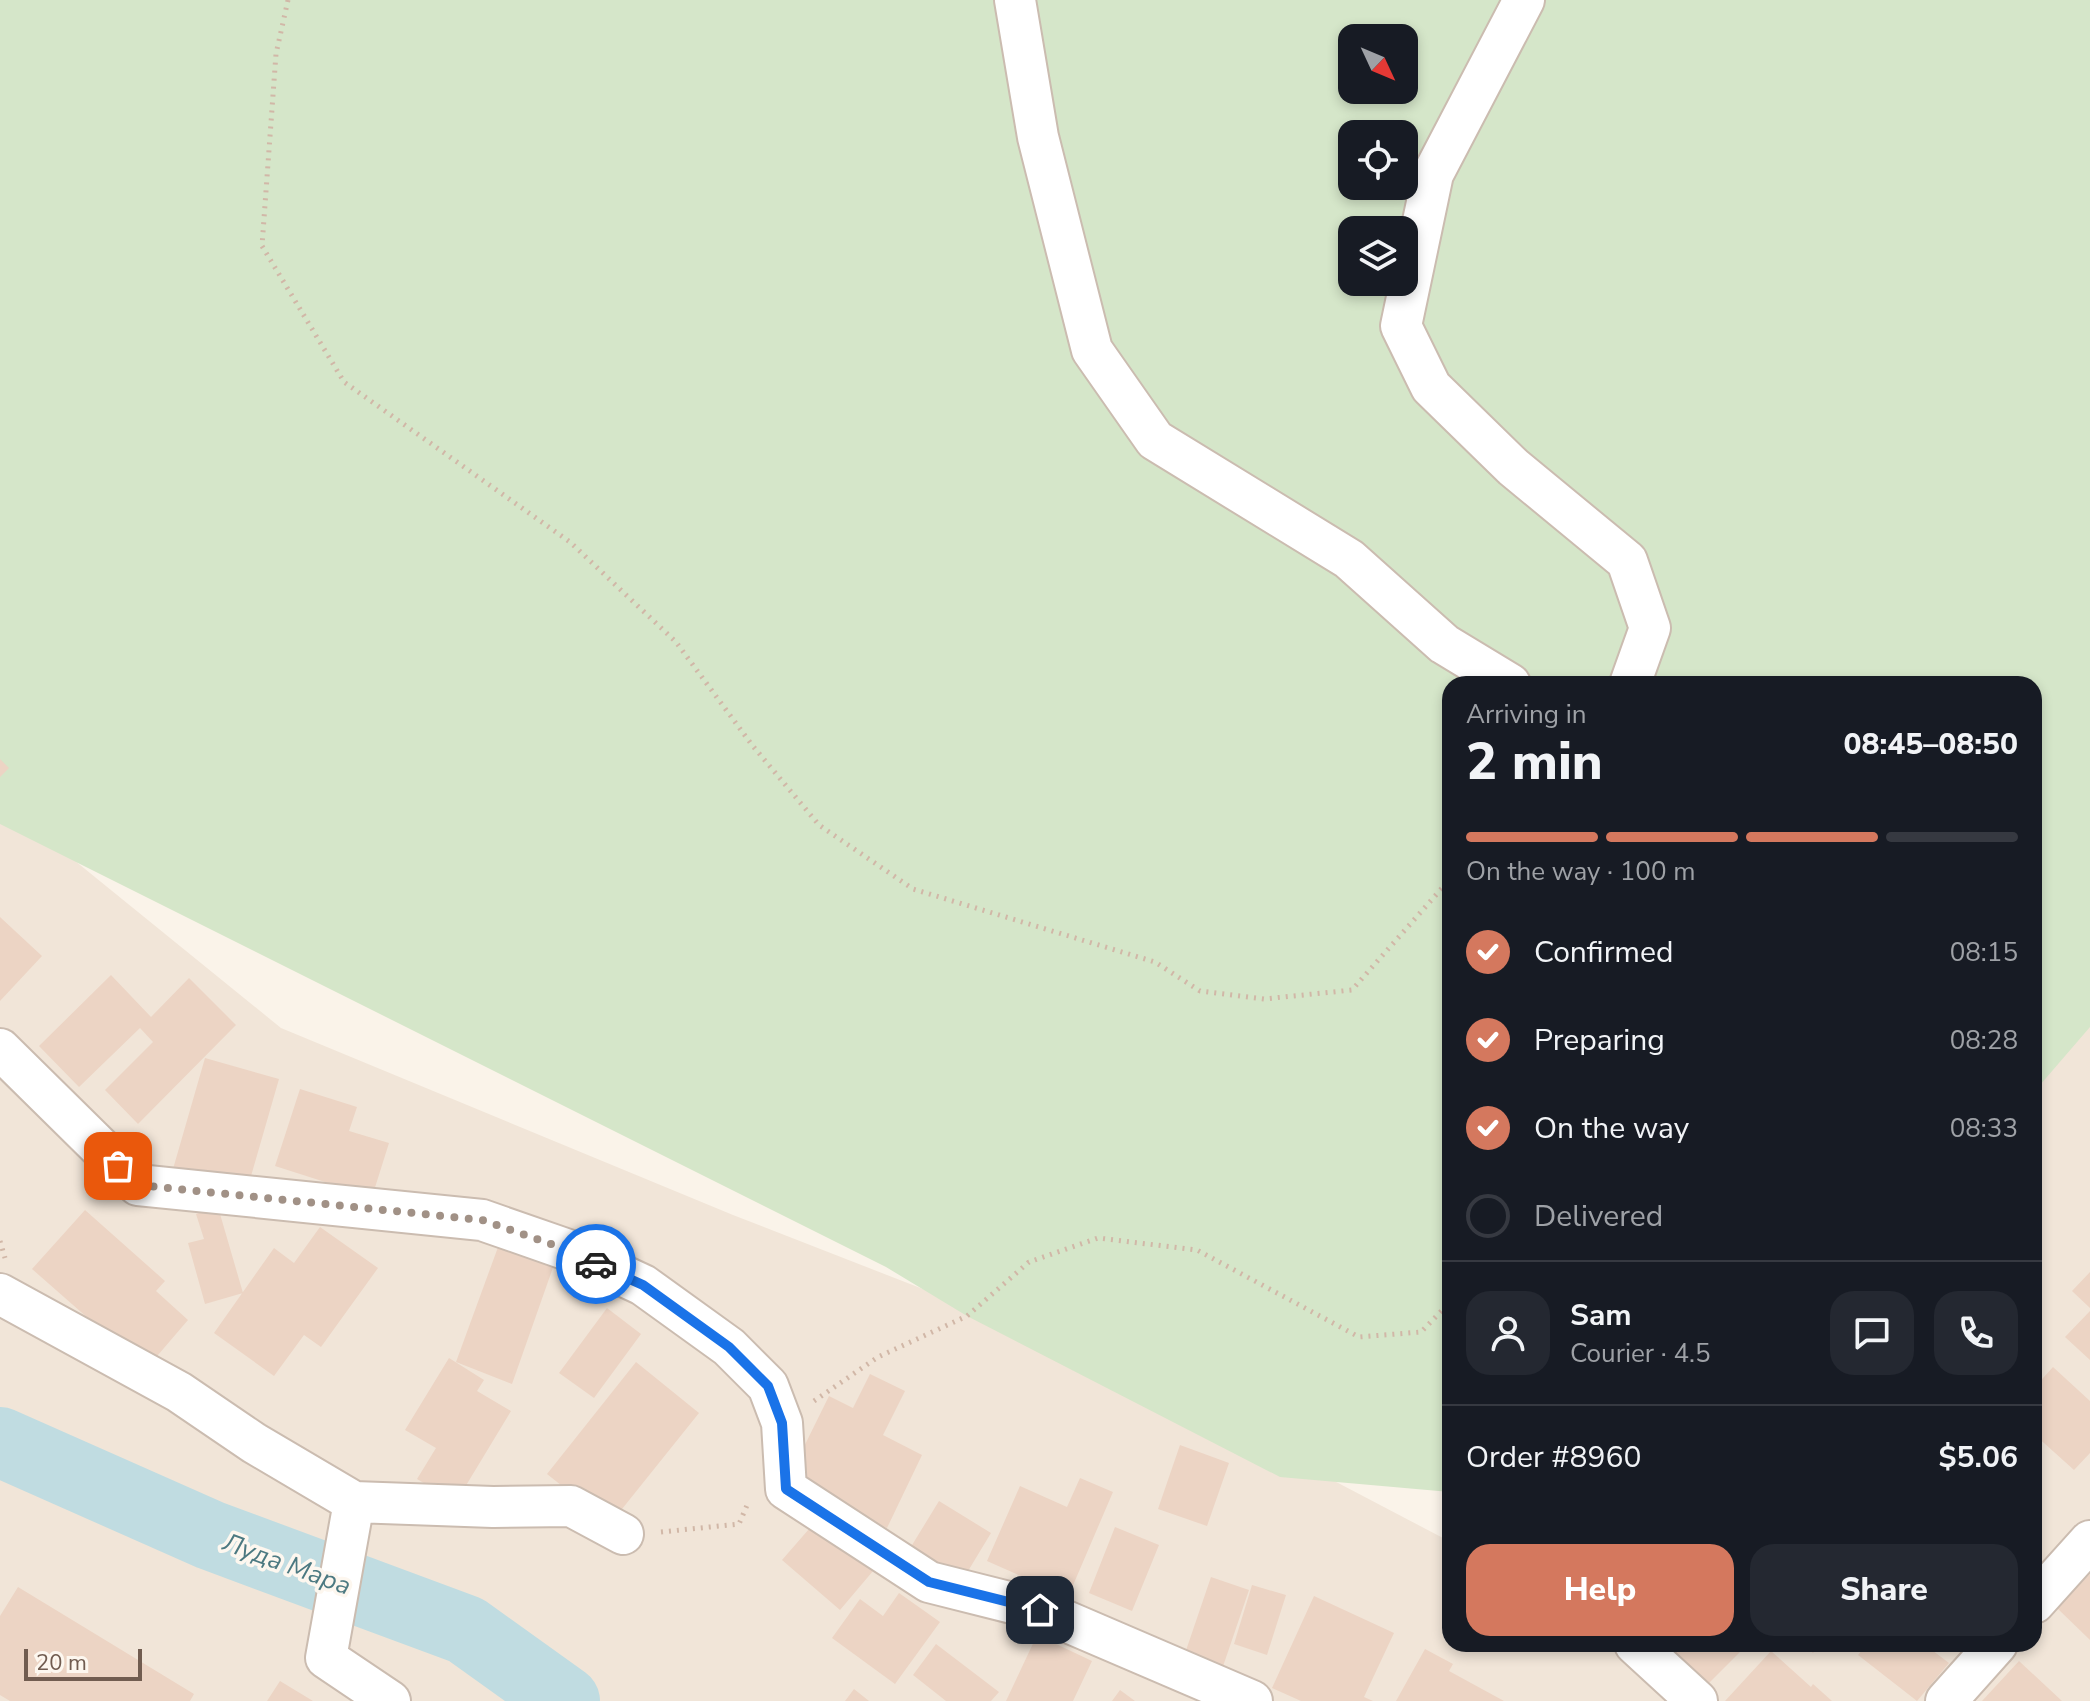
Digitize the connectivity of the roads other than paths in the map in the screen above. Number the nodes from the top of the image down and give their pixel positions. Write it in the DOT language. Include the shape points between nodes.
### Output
graph roads {
  1 [pos="1015,0"];
  2 [pos="1524,0"];
  3 [pos="1497,676"];
  4 [pos="1633,676"];
  5 [pos="0,1049"];
  6 [pos="0,1294"];
  7 [pos="351,1520"];
  8 [pos="623,1534"];
  9 [pos="2090,1541"];
  10 [pos="2042,1594"];
  11 [pos="1644,1652"];
  12 [pos="1990,1652"];
  13 [pos="390,1701"];
  14 [pos="1252,1701"];
  15 [pos="1697,1701"];
  16 [pos="1946,1701"];
  1 -- 3 [label="street" via="1038,137 1092,350 1155,440 1349,559 1444,644"];
  2 -- 4 [label="street" via="1433,174 1401,326 1431,387 1513,467 1627,561 1650,628"];
  5 -- 14 [label="street" via="138,1185 482,1220 568,1250 643,1285 729,1347 768,1386 782,1423 786,1489 929,1582 1040,1610"];
  6 -- 7 [label="street" via="179,1392"];
  7 -- 8 [label="street" via="571,1506"];
  7 -- 13 [label="street" via="326,1658"];
  9 -- 10 [label="street"];
  11 -- 15 [label="street"];
  12 -- 16 [label="street"];
}
